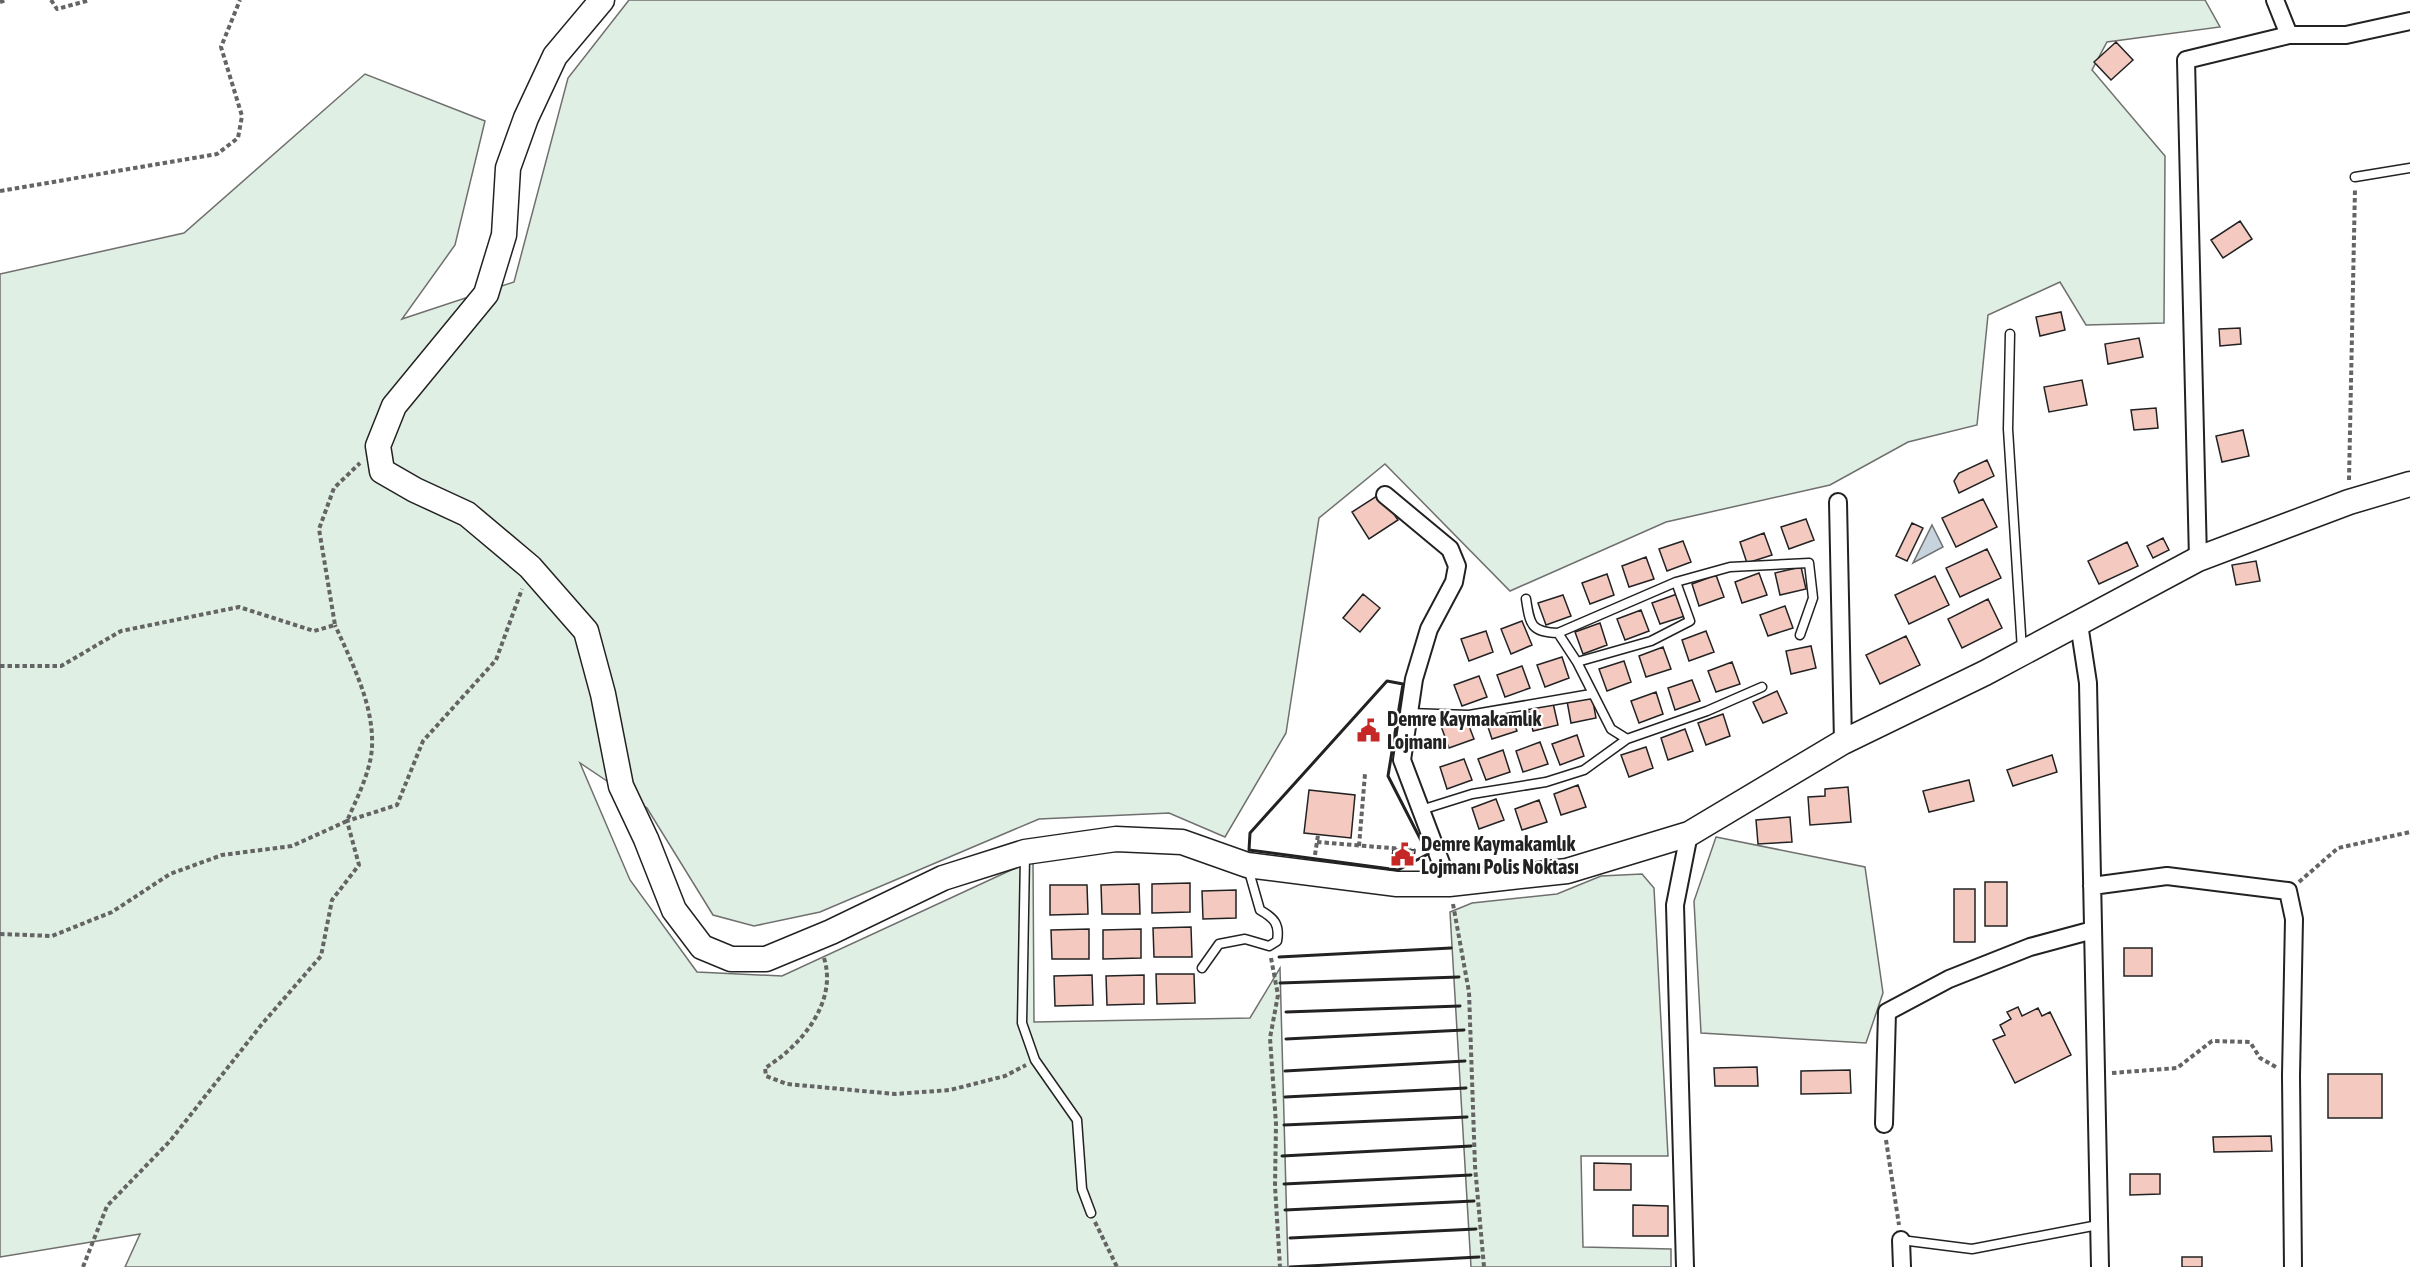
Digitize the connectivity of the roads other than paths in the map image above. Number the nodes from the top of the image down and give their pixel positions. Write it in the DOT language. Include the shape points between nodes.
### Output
graph roads {
  1 [pos="602,0"];
  2 [pos="2275,0"];
  3 [pos="2410,21"];
  4 [pos="2289,35"];
  5 [pos="2410,168"];
  6 [pos="2355,177"];
  7 [pos="2010,334"];
  8 [pos="2410,484"];
  9 [pos="1385,495"];
  10 [pos="1838,502"];
  11 [pos="2198,559"];
  12 [pos="1676,582"];
  13 [pos="1526,599"];
  14 [pos="2079,624"];
  15 [pos="1558,633"];
  16 [pos="1800,635"];
  17 [pos="2022,654"];
  18 [pos="1577,662"];
  19 [pos="1762,687"];
  20 [pos="1591,694"];
  21 [pos="1409,713"];
  22 [pos="1627,740"];
  23 [pos="1843,742"];
  24 [pos="1421,810"];
  25 [pos="1689,834"];
  26 [pos="1025,852"];
  27 [pos="1247,865"];
  28 [pos="1449,884"];
  29 [pos="2092,886"];
  30 [pos="2093,930"];
  31 [pos="1202,968"];
  32 [pos="1884,1124"];
  33 [pos="1091,1213"];
  34 [pos="2098,1226"];
  35 [pos="1901,1240"];
  36 [pos="1685,1267"];
  37 [pos="1902,1267"];
  38 [pos="2100,1267"];
  39 [pos="2293,1267"];
  1 -- 26 [label="street" via="555,56 526,118 508,168 504,235 486,294 394,406 378,446 382,471 467,514 530,567 586,631 621,786 674,910 702,946 731,959 766,959 943,879"];
  2 -- 4 [label="street"];
  3 -- 4 [label="street" via="2346,34"];
  4 -- 11 [label="street" via="2186,60"];
  5 -- 6 [label="lane"];
  7 -- 17 [label="lane" via="2008,429"];
  8 -- 11 [label="street" via="2349,502"];
  9 -- 21 [label="street" via="1450,549 1457,566 1454,582 1429,629 1414,679"];
  10 -- 23 [label="street"];
  11 -- 14 [label="street"];
  12 -- 15 [label="lane"];
  12 -- 16 [label="lane" via="1730,567 1809,563 1814,598"];
  12 -- 18 [label="lane" via="1690,621 1651,641"];
  13 -- 15 [label="lane" via="1530,622 1540,632"];
  14 -- 17 [label="street"];
  14 -- 29 [label="street" via="2088,683"];
  15 -- 18 [label="lane"];
  17 -- 23 [label="street"];
  18 -- 20 [label="lane"];
  19 -- 22 [label="lane"];
  20 -- 21 [label="lane" via="1468,715"];
  20 -- 22 [label="lane" via="1611,729"];
  21 -- 24 [label="street" via="1402,760"];
  22 -- 24 [label="lane" via="1584,770 1546,783 1472,794"];
  23 -- 25 [label="street"];
  24 -- 28 [label="street"];
  25 -- 28 [label="street" via="1567,871"];
  25 -- 36 [label="street" via="1675,905"];
  26 -- 27 [label="street" via="1116,839 1182,842"];
  26 -- 33 [label="lane" via="1022,1023 1035,1059 1077,1120 1082,1189"];
  27 -- 28 [label="street" via="1397,884"];
  27 -- 31 [label="lane" via="1260,910 1273,917 1279,930 1277,941 1269,946 1245,939 1219,944"];
  29 -- 30 [label="street"];
  29 -- 39 [label="street" via="2167,876 2288,891 2294,919"];
  30 -- 32 [label="street" via="2030,947 1949,979 1887,1012"];
  30 -- 34 [label="street"];
  34 -- 35 [label="lane" via="1972,1249"];
  34 -- 38 [label="street"];
  35 -- 37 [label="street"];
}
